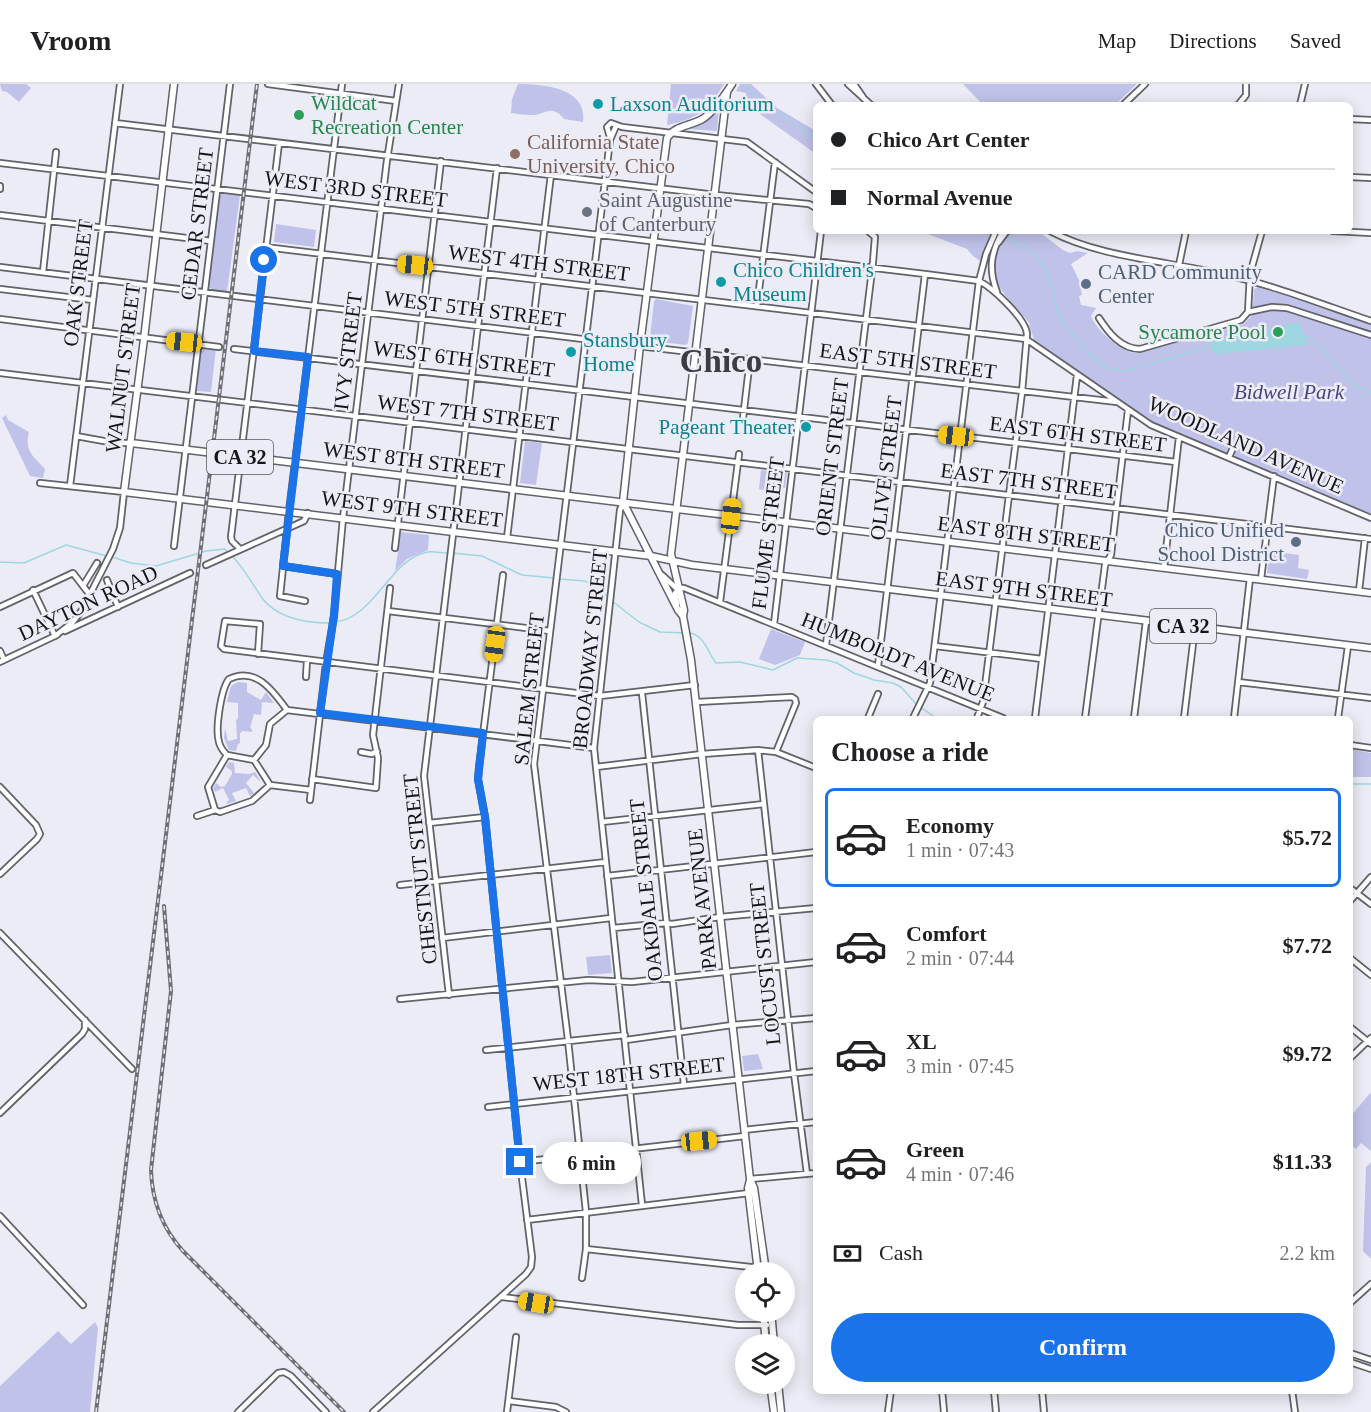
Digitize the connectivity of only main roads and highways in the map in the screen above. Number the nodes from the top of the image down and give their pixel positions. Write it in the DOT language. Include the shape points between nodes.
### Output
graph roads {
  1 [pos="174,84"];
  2 [pos="732,84"];
  3 [pos="727,92"];
  4 [pos="131,442"];
  5 [pos="124,492"];
  6 [pos="623,502"];
  7 [pos="642,506"];
  8 [pos="677,509"];
  9 [pos="631,515"];
  10 [pos="651,556"];
  11 [pos="673,561"];
  12 [pos="1371,593"];
  13 [pos="683,616"];
  14 [pos="1371,648"];
  15 [pos="750,1179"];
  16 [pos="757,1262"];
  17 [pos="765,1262"];
  18 [pos="772,1394"];
  19 [pos="779,1394"];
  20 [pos="774,1412"];
  21 [pos="781,1412"];
  1 -- 4 [label="main road, WALNUT STREET"];
  2 -- 3 [label="main road"];
  3 -- 6 [label="main road, BROADWAY STREET" via="704,118 675,129 667,138"];
  3 -- 8 [label="main road, PARK AVENUE"];
  4 -- 5 [label="main road, WALNUT STREET"];
  4 -- 6 [label="main road, WEST 8TH STREET / CA 32"];
  5 -- 10 [label="main road, WEST 9TH STREET / CA 32"];
  6 -- 7 [label="main road, WEST 8TH STREET / CA 32"];
  6 -- 9 [label="main road"];
  7 -- 8 [label="main road, WEST 8TH STREET / CA 32"];
  7 -- 9 [label="main road"];
  8 -- 11 [label="main road, PARK AVENUE"];
  8 -- 12 [label="main road, EAST 8TH STREET / CA 32"];
  9 -- 10 [label="main road"];
  10 -- 11 [label="main road, WEST 9TH STREET / CA 32"];
  10 -- 13 [label="main road"];
  11 -- 13 [label="main road, PARK AVENUE"];
  11 -- 14 [label="main road, EAST 9TH STREET / CA 32"];
  13 -- 15 [label="main road, PARK AVENUE" via="695,685"];
  15 -- 16 [label="main road, PARK AVENUE"];
  15 -- 17 [label="main road, PARK AVENUE"];
  18 -- 20 [label="main road"];
  19 -- 21 [label="main road"];
}
